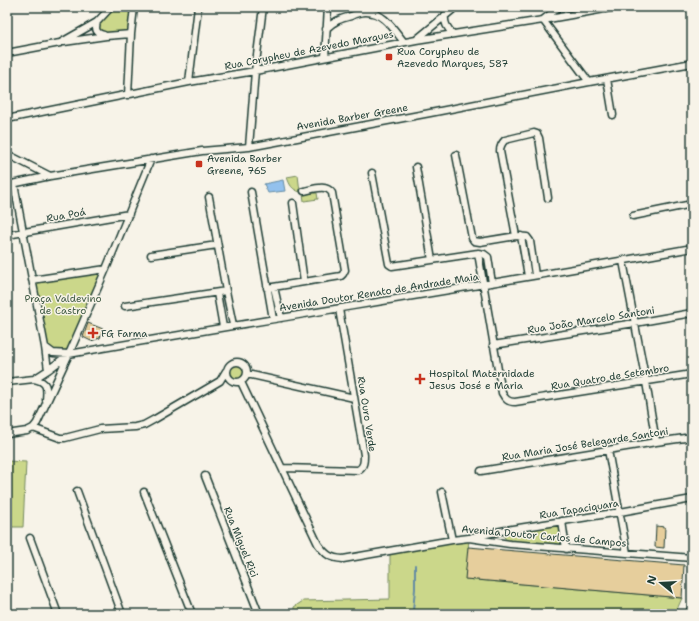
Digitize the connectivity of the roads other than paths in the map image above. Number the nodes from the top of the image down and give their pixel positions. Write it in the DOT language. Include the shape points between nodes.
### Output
graph roads {
  1 [pos="111,7"];
  2 [pos="134,7"];
  3 [pos="198,7"];
  4 [pos="263,7"];
  5 [pos="329,7"];
  6 [pos="375,7"];
  7 [pos="456,7"];
  8 [pos="559,7"];
  9 [pos="574,7"];
  10 [pos="616,7"];
  11 [pos="366,9"];
  12 [pos="376,14"];
  13 [pos="577,14"];
  14 [pos="445,15"];
  15 [pos="338,20"];
  16 [pos="543,20"];
  17 [pos="97,22"];
  18 [pos="326,29"];
  19 [pos="131,34"];
  20 [pos="453,34"];
  21 [pos="106,36"];
  22 [pos="416,40"];
  23 [pos="404,42"];
  24 [pos="60,43"];
  25 [pos="7,53"];
  26 [pos="325,57"];
  27 [pos="692,63"];
  28 [pos="255,71"];
  29 [pos="607,79"];
  30 [pos="189,82"];
  31 [pos="589,82"];
  32 [pos="128,95"];
  33 [pos="613,115"];
  34 [pos="7,119"];
  35 [pos="249,147"];
  36 [pos="7,154"];
  37 [pos="456,155"];
  38 [pos="151,159"];
  39 [pos="416,167"];
  40 [pos="372,173"];
  41 [pos="50,176"];
  42 [pos="14,184"];
  43 [pos="7,185"];
  44 [pos="304,191"];
  45 [pos="251,192"];
  46 [pos="209,197"];
  47 [pos="548,198"];
  48 [pos="293,204"];
  49 [pos="692,204"];
  50 [pos="129,214"];
  51 [pos="633,216"];
  52 [pos="23,232"];
  53 [pos="7,235"];
  54 [pos="518,236"];
  55 [pos="217,245"];
  56 [pos="692,248"];
  57 [pos="478,253"];
  58 [pos="151,255"];
  59 [pos="432,260"];
  60 [pos="623,261"];
  61 [pos="106,269"];
  62 [pos="535,275"];
  63 [pos="528,276"];
  64 [pos="32,280"];
  65 [pos="304,282"];
  66 [pos="492,283"];
  67 [pos="484,284"];
  68 [pos="274,287"];
  69 [pos="267,288"];
  70 [pos="226,291"];
  71 [pos="217,293"];
  72 [pos="125,306"];
  73 [pos="339,309"];
  74 [pos="692,313"];
  75 [pos="281,318"];
  76 [pos="273,320"];
  77 [pos="635,324"];
  78 [pos="232,325"];
  79 [pos="223,327"];
  80 [pos="494,345"];
  81 [pos="45,347"];
  82 [pos="69,354"];
  83 [pos="48,370"];
  84 [pos="226,371"];
  85 [pos="247,374"];
  86 [pos="692,374"];
  87 [pos="34,379"];
  88 [pos="220,381"];
  89 [pos="7,382"];
  90 [pos="233,382"];
  91 [pos="241,382"];
  92 [pos="646,382"];
  93 [pos="354,398"];
  94 [pos="46,404"];
  95 [pos="33,428"];
  96 [pos="7,434"];
  97 [pos="692,437"];
  98 [pos="656,442"];
  99 [pos="608,450"];
  100 [pos="283,468"];
  101 [pos="481,472"];
  102 [pos="204,476"];
  103 [pos="77,491"];
  104 [pos="144,492"];
  105 [pos="442,492"];
  106 [pos="692,499"];
  107 [pos="620,512"];
  108 [pos="562,521"];
  109 [pos="506,530"];
  110 [pos="30,538"];
  111 [pos="469,538"];
  112 [pos="452,540"];
  113 [pos="510,544"];
  114 [pos="566,548"];
  115 [pos="626,553"];
  116 [pos="692,558"];
  117 [pos="692,607"];
  118 [pos="58,614"];
  119 [pos="122,614"];
  120 [pos="192,614"];
  121 [pos="259,614"];
  122 [pos="689,614"];
  1 -- 17 [label="street"];
  2 -- 19 [label="street"];
  3 -- 30 [label="street"];
  4 -- 28 [label="street"];
  5 -- 15 [label="street"];
  5 -- 18 [label="street"];
  6 -- 12 [label="street"];
  7 -- 14 [label="street"];
  8 -- 16 [label="street"];
  9 -- 13 [label="street"];
  10 -- 13 [label="street, Rua Corypheu de Azevedo Marques"];
  11 -- 12 [label="street"];
  11 -- 15 [label="street"];
  12 -- 23 [label="street" via="389,23"];
  13 -- 16 [label="street, Rua Corypheu de Azevedo Marques"];
  14 -- 20 [label="street" via="446,26"];
  14 -- 22 [label="street"];
  15 -- 18 [label="street"];
  16 -- 20 [label="street, Rua Corypheu de Azevedo Marques"];
  16 -- 31 [label="street"];
  17 -- 21 [label="street" via="96,30"];
  17 -- 24 [label="street"];
  18 -- 26 [label="street"];
  19 -- 21 [label="street"];
  19 -- 32 [label="street"];
  20 -- 22 [label="street, Rua Corypheu de Azevedo Marques"];
  21 -- 24 [label="street"];
  22 -- 23 [label="street, Rua Corypheu de Azevedo Marques"];
  23 -- 26 [label="street, Rua Corypheu de Azevedo Marques"];
  24 -- 25 [label="street"];
  26 -- 28 [label="street, Rua Corypheu de Azevedo Marques"];
  27 -- 29 [label="street, Avenida Barber Greene"];
  28 -- 30 [label="street, Rua Corypheu de Azevedo Marques"];
  28 -- 35 [label="street"];
  29 -- 31 [label="street, Avenida Barber Greene"];
  29 -- 33 [label="street"];
  30 -- 32 [label="street, Rua Corypheu de Azevedo Marques"];
  31 -- 35 [label="street, Avenida Barber Greene"];
  32 -- 34 [label="street, Rua Corypheu de Azevedo Marques"];
  35 -- 38 [label="street, Avenida Barber Greene" via="202,150"];
  36 -- 41 [label="street"];
  37 -- 54 [label="street" via="474,241"];
  38 -- 41 [label="street, Avenida Barber Greene"];
  38 -- 50 [label="street"];
  39 -- 59 [label="street"];
  40 -- 59 [label="street" via="389,264 392,266"];
  41 -- 42 [label="street, Avenida Barber Greene"];
  42 -- 43 [label="street, Avenida Barber Greene"];
  42 -- 52 [label="street"];
  44 -- 65 [label="street" via="325,188 332,193 345,270 341,276"];
  45 -- 69 [label="street"];
  46 -- 55 [label="street"];
  47 -- 54 [label="street" via="537,134 502,142 500,151"];
  48 -- 65 [label="street"];
  49 -- 51 [label="street"];
  50 -- 52 [label="street, Rua Poá"];
  50 -- 61 [label="street"];
  52 -- 53 [label="street, Rua Poá"];
  52 -- 64 [label="street"];
  54 -- 62 [label="street" via="530,241"];
  54 -- 63 [label="street"];
  55 -- 58 [label="street"];
  55 -- 70 [label="street"];
  56 -- 60 [label="street, Avenida Doutor Renato de Andrade Maia"];
  57 -- 59 [label="street"];
  57 -- 66 [label="street" via="488,257"];
  57 -- 67 [label="street"];
  60 -- 62 [label="street, Avenida Doutor Renato de Andrade Maia"];
  60 -- 77 [label="street"];
  61 -- 64 [label="street"];
  61 -- 82 [label="street"];
  62 -- 63 [label="street, Avenida Doutor Renato de Andrade Maia"];
  63 -- 66 [label="street, Avenida Doutor Renato de Andrade Maia"];
  64 -- 81 [label="street"];
  65 -- 68 [label="street"];
  66 -- 67 [label="street, Avenida Doutor Renato de Andrade Maia"];
  67 -- 73 [label="street, Avenida Doutor Renato de Andrade Maia"];
  67 -- 80 [label="street"];
  68 -- 69 [label="street"];
  68 -- 75 [label="street"];
  69 -- 76 [label="street"];
  70 -- 71 [label="street"];
  70 -- 78 [label="street"];
  71 -- 72 [label="street"];
  71 -- 79 [label="street"];
  73 -- 75 [label="street, Avenida Doutor Renato de Andrade Maia"];
  73 -- 93 [label="street, Rua Ouro Verde"];
  74 -- 77 [label="street, Rua João Marcelo Santoni"];
  75 -- 76 [label="street, Avenida Doutor Renato de Andrade Maia"];
  76 -- 78 [label="street, Avenida Doutor Renato de Andrade Maia"];
  77 -- 80 [label="street, Rua João Marcelo Santoni"];
  77 -- 92 [label="street"];
  78 -- 79 [label="street, Avenida Doutor Renato de Andrade Maia"];
  79 -- 82 [label="street, Avenida Doutor Renato de Andrade Maia"];
  80 -- 92 [label="street, Rua Quatro de Setembro" via="502,393 507,400 515,402"];
  81 -- 82 [label="street" via="53,353"];
  81 -- 83 [label="street"];
  82 -- 83 [label="street"];
  82 -- 94 [label="street"];
  83 -- 87 [label="street"];
  84 -- 85 [label="street" via="232,363 238,362 244,365"];
  84 -- 88 [label="street"];
  84 -- 90 [label="street" via="228,378"];
  85 -- 91 [label="street"];
  85 -- 93 [label="street"];
  86 -- 92 [label="street, Rua Quatro de Setembro"];
  87 -- 89 [label="street"];
  87 -- 94 [label="street" via="40,380 46,386"];
  88 -- 90 [label="street"];
  88 -- 95 [label="street" via="144,425 100,429 65,438"];
  90 -- 91 [label="street"];
  91 -- 100 [label="street, Avenida Doutor Carlos de Campos"];
  92 -- 98 [label="street"];
  93 -- 100 [label="street, Rua Ouro Verde" via="364,455 361,468"];
  94 -- 95 [label="street"];
  95 -- 96 [label="street"];
  97 -- 98 [label="street, Rua Maria José Belegarde Santoni"];
  98 -- 99 [label="street, Rua Maria José Belegarde Santoni"];
  99 -- 101 [label="street, Rua Maria José Belegarde Santoni"];
  99 -- 107 [label="street"];
  100 -- 112 [label="street, Avenida Doutor Carlos de Campos" via="318,544 330,556 344,559"];
  102 -- 121 [label="street, Rua Miguel Rici"];
  103 -- 119 [label="street"];
  104 -- 120 [label="street"];
  105 -- 112 [label="street"];
  106 -- 107 [label="street, Rua Tapaciquara"];
  107 -- 108 [label="street, Rua Tapaciquara"];
  107 -- 115 [label="street"];
  108 -- 109 [label="street, Rua Tapaciquara"];
  108 -- 114 [label="street"];
  109 -- 111 [label="street, Rua Tapaciquara"];
  109 -- 113 [label="street" via="503,538"];
  110 -- 118 [label="street"];
  111 -- 112 [label="street, Avenida Doutor Carlos de Campos"];
  111 -- 113 [label="street, Avenida Doutor Carlos de Campos"];
  113 -- 114 [label="street, Avenida Doutor Carlos de Campos"];
  114 -- 115 [label="street, Avenida Doutor Carlos de Campos"];
  115 -- 116 [label="street, Avenida Doutor Carlos de Campos"];
  117 -- 122 [label="street"];
}
